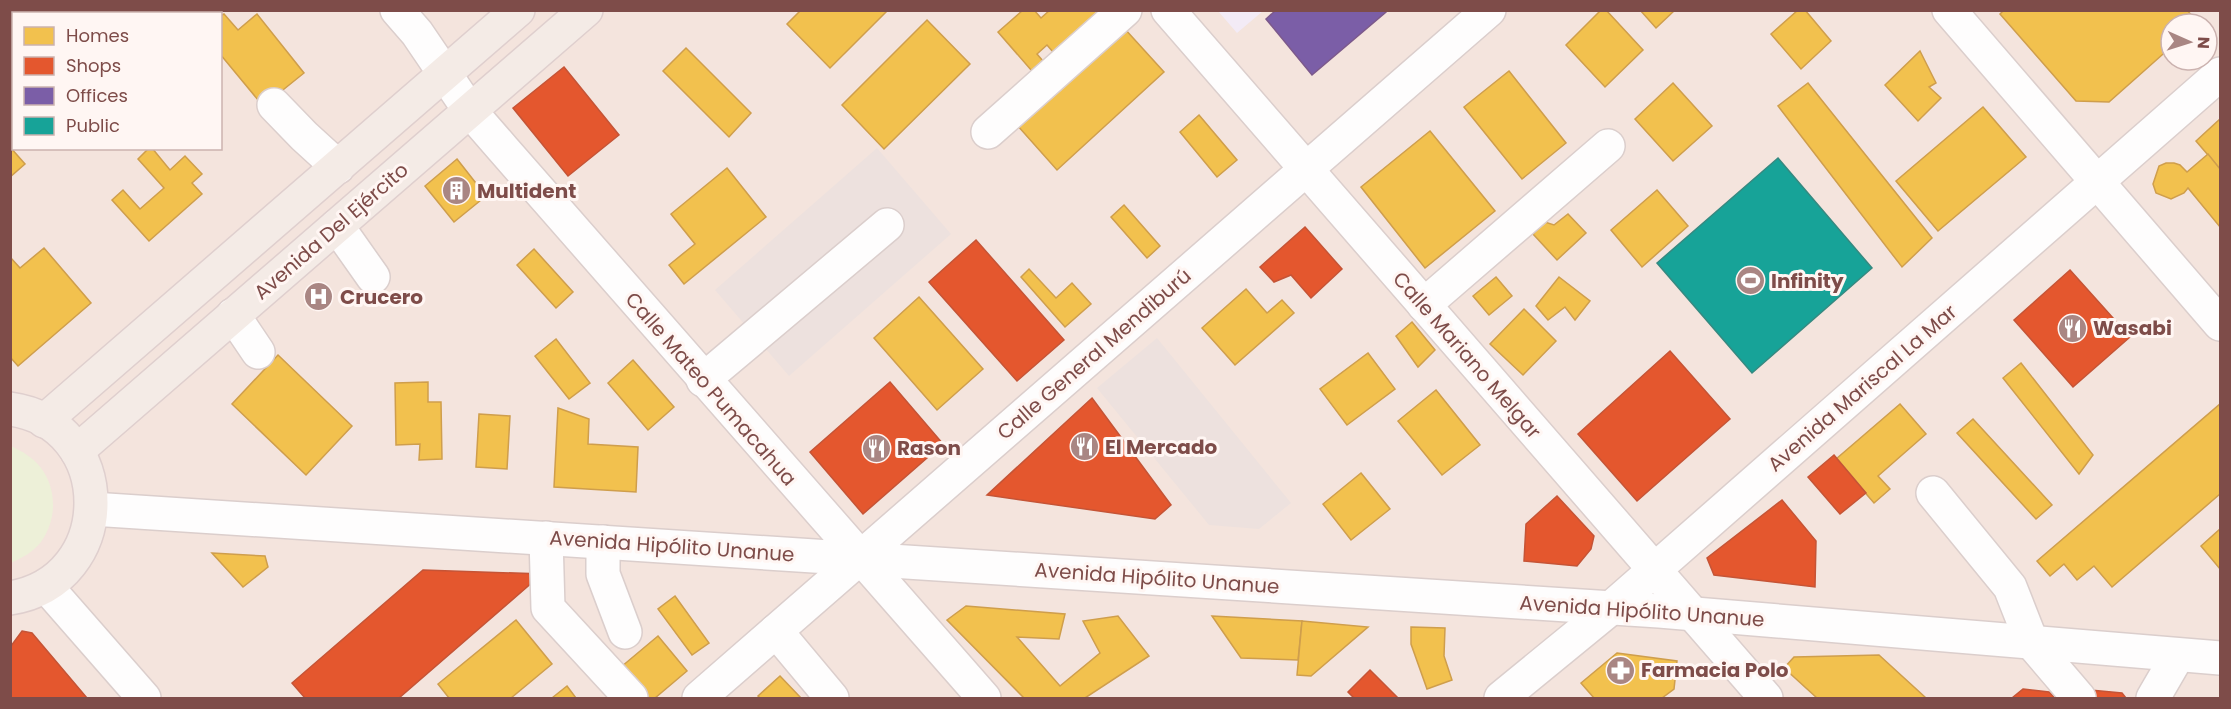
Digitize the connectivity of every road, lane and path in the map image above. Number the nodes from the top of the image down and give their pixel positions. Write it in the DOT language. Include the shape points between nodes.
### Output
graph roads {
  1 [pos="397,10"];
  2 [pos="518,10"];
  3 [pos="586,10"];
  4 [pos="1125,10"];
  5 [pos="1168,10"];
  6 [pos="1489,10"];
  7 [pos="1949,10"];
  8 [pos="446,74"];
  9 [pos="2220,74"];
  10 [pos="274,105"];
  11 [pos="470,111"];
  12 [pos="988,132"];
  13 [pos="1608,146"];
  14 [pos="338,167"];
  15 [pos="1306,169"];
  16 [pos="2098,182"];
  17 [pos="337,225"];
  18 [pos="887,225"];
  19 [pos="373,277"];
  20 [pos="1424,305"];
  21 [pos="233,315"];
  22 [pos="2220,324"];
  23 [pos="258,352"];
  24 [pos="703,380"];
  25 [pos="10,409"];
  26 [pos="44,421"];
  27 [pos="77,451"];
  28 [pos="1933,493"];
  29 [pos="92,509"];
  30 [pos="546,538"];
  31 [pos="603,542"];
  32 [pos="860,558"];
  33 [pos="1653,570"];
  34 [pos="46,586"];
  35 [pos="10,598"];
  36 [pos="1611,608"];
  37 [pos="1691,614"];
  38 [pos="776,631"];
  39 [pos="625,632"];
  40 [pos="2032,643"];
  41 [pos="2178,655"];
  42 [pos="2220,658"];
  43 [pos="144,699"];
  44 [pos="631,699"];
  45 [pos="699,699"];
  46 [pos="832,699"];
  47 [pos="984,699"];
  48 [pos="1501,699"];
  49 [pos="1766,699"];
  50 [pos="2079,699"];
  51 [pos="2153,699"];
  1 -- 8 [label="street, Calle Mateo Pumacahua"];
  2 -- 8 [label="main road"];
  3 -- 11 [label="main road, Avenida Del Ejército"];
  4 -- 12 [label="street"];
  5 -- 15 [label="street, Calle Mariano Melgar"];
  6 -- 15 [label="street, Calle General Mendiburú"];
  7 -- 16 [label="street"];
  8 -- 11 [label="street, Calle Mateo Pumacahua"];
  8 -- 14 [label="main road"];
  9 -- 16 [label="street, Avenida Mariscal La Mar"];
  10 -- 14 [label="street"];
  11 -- 17 [label="main road, Avenida Del Ejército"];
  11 -- 24 [label="street, Calle Mateo Pumacahua"];
  13 -- 20 [label="street"];
  14 -- 26 [label="main road"];
  15 -- 20 [label="street, Calle Mariano Melgar"];
  15 -- 32 [label="street, Calle General Mendiburú"];
  16 -- 22 [label="street"];
  16 -- 33 [label="street, Avenida Mariscal La Mar"];
  17 -- 19 [label="street"];
  17 -- 21 [label="main road, Avenida Del Ejército"];
  18 -- 24 [label="street"];
  20 -- 33 [label="street, Calle Mariano Melgar"];
  21 -- 23 [label="street"];
  21 -- 27 [label="main road, Avenida Del Ejército"];
  24 -- 32 [label="street, Calle Mateo Pumacahua"];
  25 -- 26 [label="main road"];
  26 -- 27 [label="main road" via="63,434"];
  27 -- 29 [label="main road" via="87,473"];
  28 -- 40 [label="street" via="2010,587"];
  29 -- 30 [label="street, Avenida Hipólito Unanue"];
  29 -- 34 [label="main road" via="87,534 76,557"];
  30 -- 31 [label="street, Avenida Hipólito Unanue"];
  30 -- 44 [label="street" via="548,608"];
  31 -- 32 [label="street, Avenida Hipólito Unanue"];
  31 -- 39 [label="street" via="603,574"];
  32 -- 36 [label="street, Avenida Hipólito Unanue"];
  32 -- 38 [label="street, Calle General Mendiburú"];
  32 -- 47 [label="street, Calle Mateo Pumacahua"];
  33 -- 36 [label="street, Avenida Mariscal La Mar"];
  33 -- 37 [label="street, Calle Mariano Melgar"];
  34 -- 35 [label="main road"];
  34 -- 43 [label="street"];
  36 -- 37 [label="street, Avenida Hipólito Unanue"];
  36 -- 48 [label="street, Avenida Mariscal La Mar"];
  37 -- 40 [label="street, Avenida Hipólito Unanue"];
  37 -- 49 [label="street, Calle Mariano Melgar"];
  38 -- 45 [label="street, Calle General Mendiburú"];
  38 -- 46 [label="street"];
  40 -- 41 [label="street, Avenida Hipólito Unanue"];
  40 -- 50 [label="street"];
  41 -- 42 [label="street, Avenida Hipólito Unanue"];
  41 -- 51 [label="street"];
}
